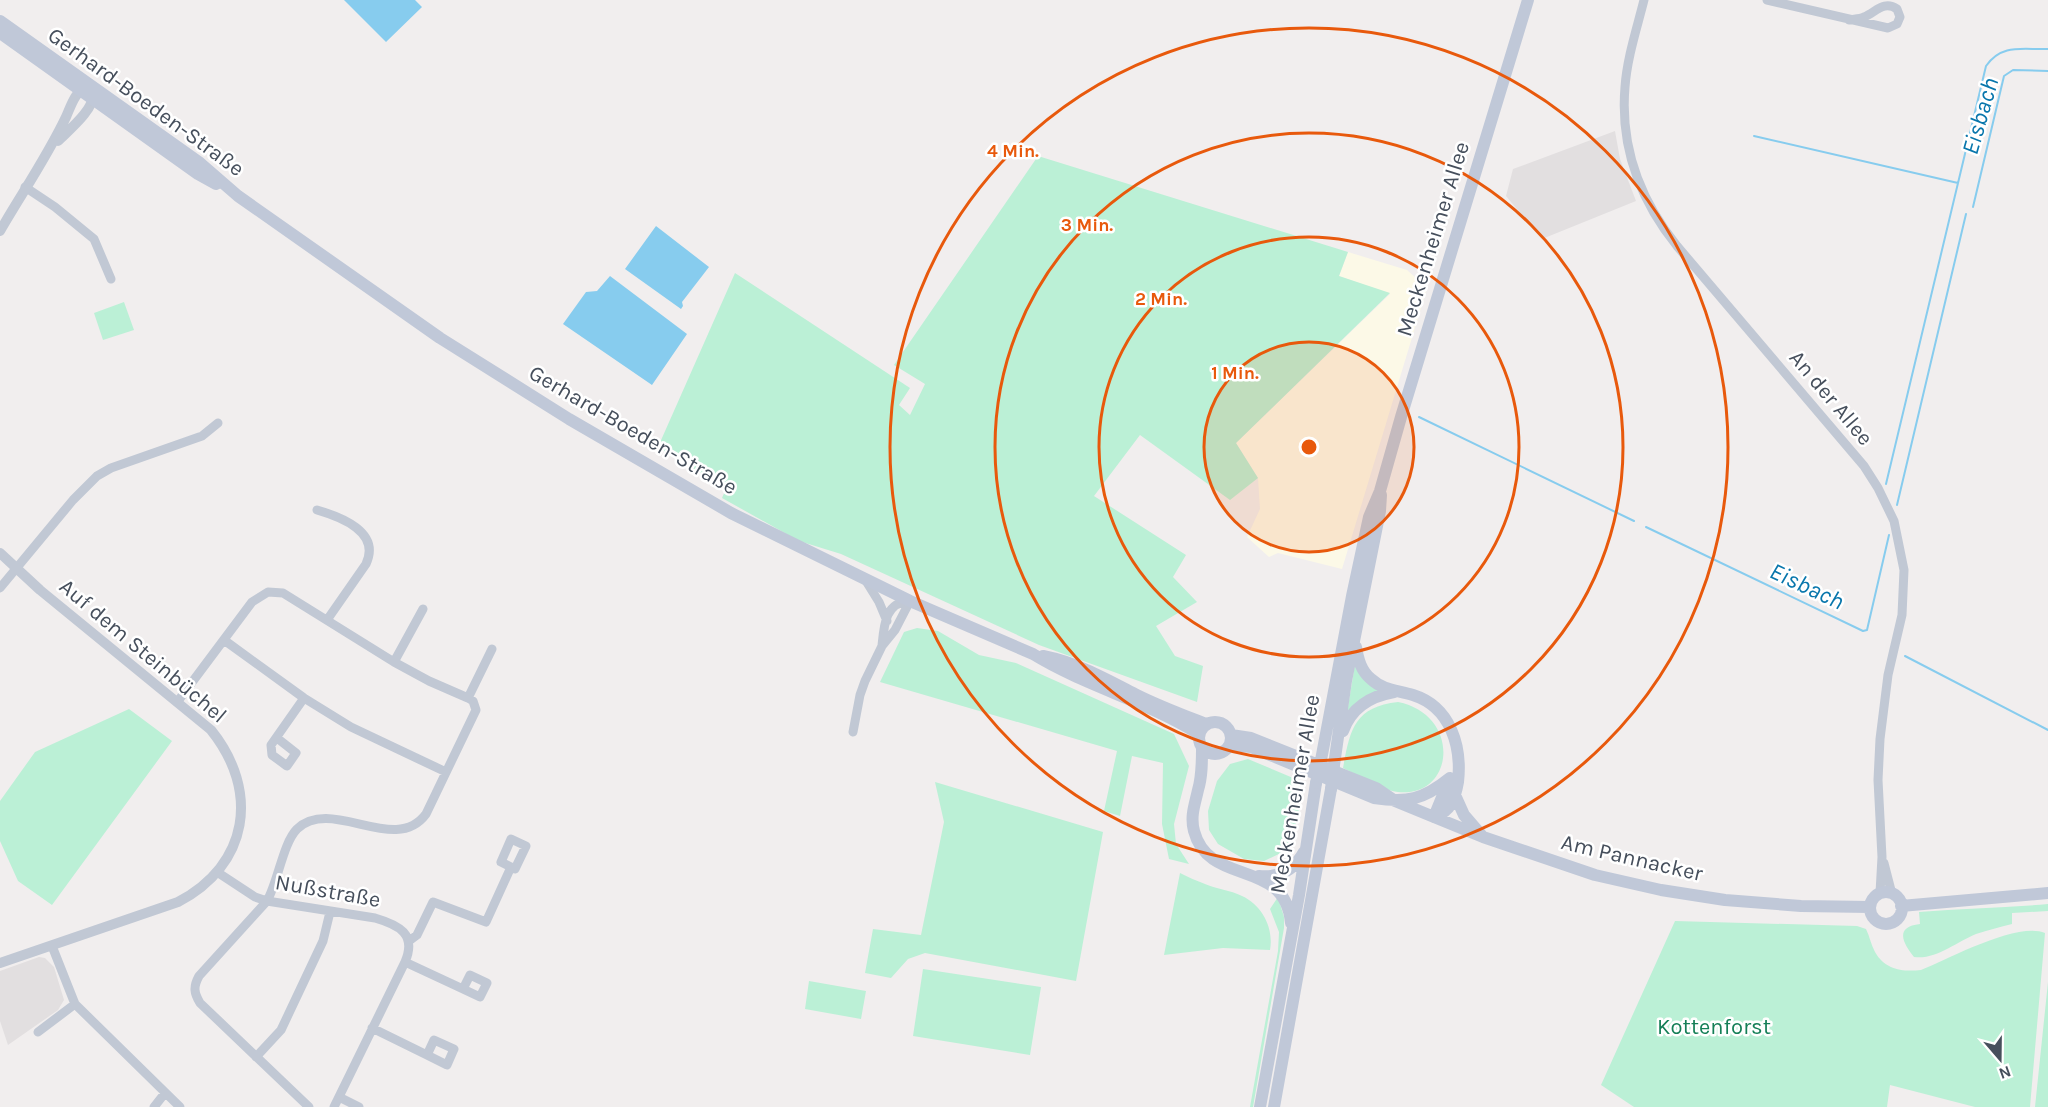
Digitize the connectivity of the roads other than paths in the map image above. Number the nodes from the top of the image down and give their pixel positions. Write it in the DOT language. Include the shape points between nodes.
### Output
graph roads {
  1 [pos="1528,0"];
  2 [pos="1644,0"];
  3 [pos="1767,0"];
  4 [pos="1849,20"];
  5 [pos="0,21"];
  6 [pos="0,33"];
  7 [pos="90,91"];
  8 [pos="50,150"];
  9 [pos="26,187"];
  10 [pos="0,231"];
  11 [pos="111,279"];
  12 [pos="218,423"];
  13 [pos="1380,491"];
  14 [pos="317,510"];
  15 [pos="0,553"];
  16 [pos="15,569"];
  17 [pos="866,580"];
  18 [pos="0,588"];
  19 [pos="910,601"];
  20 [pos="423,609"];
  21 [pos="327,620"];
  22 [pos="887,621"];
  23 [pos="1355,638"];
  24 [pos="224,640"];
  25 [pos="882,646"];
  26 [pos="492,649"];
  27 [pos="394,662"];
  28 [pos="1394,692"];
  29 [pos="468,698"];
  30 [pos="304,699"];
  31 [pos="178,701"];
  32 [pos="1202,729"];
  33 [pos="854,732"];
  34 [pos="277,738"];
  35 [pos="1231,740"];
  36 [pos="1202,749"];
  37 [pos="1457,750"];
  38 [pos="1218,754"];
  39 [pos="1335,759"];
  40 [pos="446,772"];
  41 [pos="1450,778"];
  42 [pos="1199,790"];
  43 [pos="1455,795"];
  44 [pos="1395,801"];
  45 [pos="1434,817"];
  46 [pos="1483,837"];
  47 [pos="1306,849"];
  48 [pos="511,867"];
  49 [pos="217,872"];
  50 [pos="1254,876"];
  51 [pos="2048,893"];
  52 [pos="1886,894"];
  53 [pos="267,901"];
  54 [pos="1901,906"];
  55 [pos="1870,907"];
  56 [pos="330,912"];
  57 [pos="1292,928"];
  58 [pos="409,941"];
  59 [pos="52,946"];
  60 [pos="405,962"];
  61 [pos="0,963"];
  62 [pos="463,989"];
  63 [pos="75,1004"];
  64 [pos="372,1028"];
  65 [pos="38,1032"];
  66 [pos="427,1055"];
  67 [pos="256,1057"];
  68 [pos="165,1093"];
  69 [pos="339,1097"];
  70 [pos="154,1107"];
  71 [pos="180,1107"];
  72 [pos="309,1107"];
  73 [pos="334,1107"];
  74 [pos="359,1107"];
  75 [pos="1260,1107"];
  76 [pos="1274,1107"];
  1 -- 13 [label="main road, Meckenheimer Allee"];
  2 -- 52 [label="street, An der Allee" via="1627,77 1624,111 1629,154 1644,195 1677,246 1864,466 1888,506 1898,533 1904,570 1903,602 1880,730 1878,780"];
  3 -- 4 [label="street"];
  4 -- 4 [label="street" via="1888,28 1897,24 1900,17 1897,9 1889,5"];
  5 -- 7 [label="main road, Gerhard-Boeden-Straße"];
  6 -- 7 [label="main road, Gerhard-Boeden-Straße"];
  7 -- 8 [label="street" via="74,100"];
  7 -- 8 [label="street" via="88,109"];
  7 -- 17 [label="main road, Gerhard-Boeden-Straße" via="200,163 238,196 440,338 731,513"];
  8 -- 9 [label="street"];
  9 -- 10 [label="street"];
  9 -- 11 [label="street" via="94,239"];
  12 -- 16 [label="street" via="202,436 97,476"];
  13 -- 23 [label="main road, Meckenheimer Allee" via="1380,511"];
  13 -- 47 [label="main road, Meckenheimer Allee, bridge" via="1360,557"];
  14 -- 21 [label="street" via="341,517 363,534 370,546 366,564"];
  15 -- 16 [label="street, Auf dem Steinbüchel"];
  16 -- 18 [label="street"];
  16 -- 31 [label="street, Auf dem Steinbüchel"];
  17 -- 19 [label="main road, Gerhard-Boeden-Straße"];
  17 -- 22 [label="street"];
  19 -- 22 [label="street" via="894,605"];
  19 -- 25 [label="street"];
  19 -- 32 [label="main road, Gerhard-Boeden-Straße" via="1033,654 1105,677"];
  20 -- 27 [label="street"];
  21 -- 24 [label="street" via="284,593 268,592 252,602"];
  21 -- 27 [label="street"];
  22 -- 25 [label="street"];
  23 -- 28 [label="main road" via="1366,675"];
  23 -- 39 [label="main road, Meckenheimer Allee"];
  24 -- 30 [label="street"];
  24 -- 31 [label="street"];
  25 -- 33 [label="street" via="863,688"];
  26 -- 29 [label="street"];
  27 -- 29 [label="street"];
  28 -- 37 [label="main road" via="1419,697 1437,709 1450,726"];
  28 -- 39 [label="main road" via="1373,698 1352,714 1345,724"];
  29 -- 40 [label="street" via="476,710"];
  30 -- 34 [label="street"];
  30 -- 40 [label="street" via="351,727"];
  31 -- 49 [label="street, Auf dem Steinbüchel" via="223,744 238,775 240,823 229,855"];
  32 -- 35 [label="main road, Gerhard-Boeden-Straße" via="1219,722 1225,725"];
  32 -- 36 [label="main road"];
  35 -- 38 [label="main road" via="1224,752"];
  35 -- 44 [label="main road, Am Pannacker" via="1374,798"];
  36 -- 38 [label="main road"];
  36 -- 42 [label="main road"];
  37 -- 41 [label="main road"];
  37 -- 43 [label="main road"];
  38 -- 42 [label="main road"];
  39 -- 76 [label="main road, Meckenheimer Allee, bridge"];
  40 -- 53 [label="street" via="426,814 410,828 317,819 299,828 288,843"];
  41 -- 44 [label="main road" via="1425,796"];
  41 -- 45 [label="main road"];
  42 -- 50 [label="main road" via="1192,818 1199,843 1219,864"];
  43 -- 45 [label="main road" via="1447,811"];
  43 -- 46 [label="main road" via="1464,814"];
  44 -- 45 [label="main road, Am Pannacker"];
  45 -- 46 [label="main road, Am Pannacker"];
  46 -- 55 [label="main road, Am Pannacker" via="1573,868 1661,890 1725,900"];
  47 -- 50 [label="main road" via="1287,871"];
  47 -- 57 [label="main road, Meckenheimer Allee"];
  48 -- 58 [label="street" via="486,922 433,902 417,935"];
  49 -- 53 [label="street, Nußstraße"];
  49 -- 59 [label="street, Auf dem Steinbüchel" via="178,902"];
  50 -- 57 [label="main road" via="1266,880 1279,892 1291,916"];
  51 -- 54 [label="main road"];
  52 -- 54 [label="main road" via="1899,899"];
  52 -- 55 [label="main road" via="1874,898"];
  53 -- 56 [label="street, Nußstraße"];
  53 -- 67 [label="street" via="199,976 194,989 200,1003"];
  54 -- 55 [label="main road" via="1897,919 1886,924 1876,920"];
  56 -- 58 [label="street, Nußstraße" via="391,922 400,927"];
  56 -- 67 [label="street" via="323,941 282,1030"];
  57 -- 75 [label="main road, Meckenheimer Allee"];
  58 -- 60 [label="street"];
  59 -- 61 [label="street, Auf dem Steinbüchel"];
  59 -- 63 [label="street"];
  60 -- 62 [label="street"];
  60 -- 64 [label="street"];
  63 -- 65 [label="street"];
  63 -- 68 [label="street"];
  64 -- 66 [label="street"];
  64 -- 69 [label="street"];
  67 -- 72 [label="street"];
  68 -- 70 [label="street"];
  68 -- 71 [label="street"];
  69 -- 73 [label="street"];
  69 -- 74 [label="street"];
}
